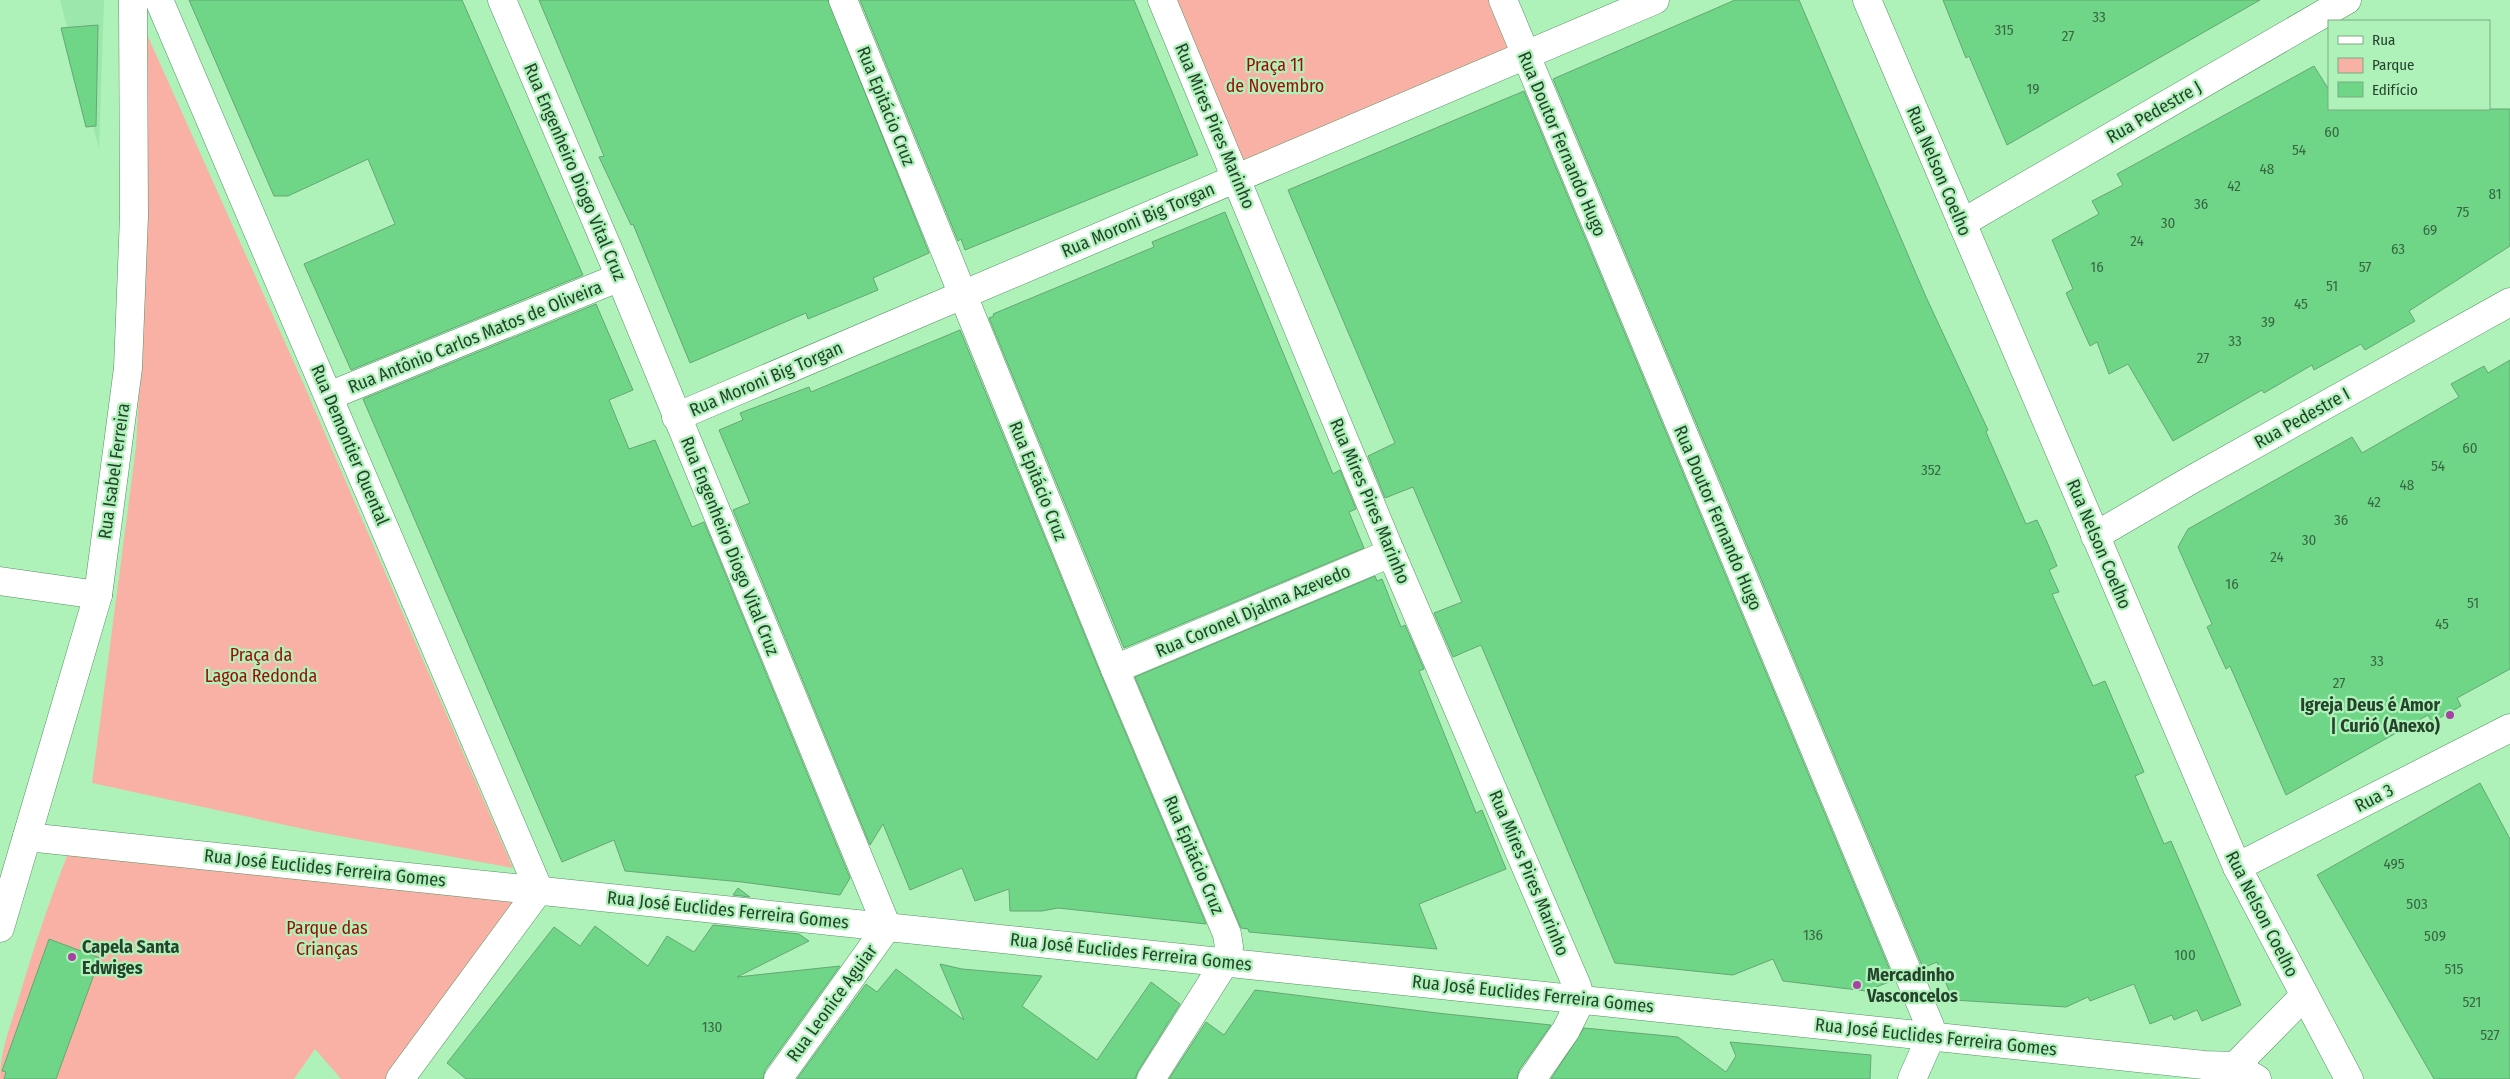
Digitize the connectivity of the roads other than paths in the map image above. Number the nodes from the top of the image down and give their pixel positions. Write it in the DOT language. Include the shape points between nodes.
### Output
graph roads {
  1 [pos="133,0"];
  2 [pos="159,0"];
  3 [pos="502,0"];
  4 [pos="843,0"];
  5 [pos="1162,0"];
  6 [pos="1502,0"];
  7 [pos="1655,0"];
  8 [pos="1866,0"];
  9 [pos="2347,0"];
  10 [pos="1525,57"];
  11 [pos="1236,178"];
  12 [pos="1962,223"];
  13 [pos="620,277"];
  14 [pos="963,295"];
  15 [pos="2510,302"];
  16 [pos="330,396"];
  17 [pos="676,417"];
  18 [pos="2095,536"];
  19 [pos="1391,553"];
  20 [pos="0,581"];
  21 [pos="98,594"];
  22 [pos="1115,669"];
  23 [pos="2510,728"];
  24 [pos="27,837"];
  25 [pos="2237,867"];
  26 [pos="539,890"];
  27 [pos="887,927"];
  28 [pos="0,928"];
  29 [pos="1225,962"];
  30 [pos="2304,996"];
  31 [pos="1581,1000"];
  32 [pos="1931,1036"];
  33 [pos="2199,1072"];
  34 [pos="2246,1073"];
  35 [pos="400,1079"];
  36 [pos="778,1079"];
  37 [pos="1151,1079"];
  38 [pos="1532,1079"];
  39 [pos="1912,1079"];
  40 [pos="2349,1079"];
  1 -- 21 [label="street, Rua Isabel Ferreira" via="134,216 128,368"];
  2 -- 16 [label="street, Rua Demontier Quental"];
  3 -- 13 [label="street, Rua Engenheiro Diogo Vital Cruz"];
  4 -- 14 [label="street, Rua Epitácio Cruz"];
  5 -- 11 [label="street, Rua Mires Pires Marinho"];
  6 -- 10 [label="street, Rua Doutor Fernando Hugo"];
  7 -- 10 [label="street, Rua Moroni Big Torgan"];
  8 -- 12 [label="street, Rua Nelson Coelho"];
  9 -- 12 [label="street, Rua Pedestre J"];
  10 -- 11 [label="street, Rua Moroni Big Torgan"];
  10 -- 32 [label="street, Rua Doutor Fernando Hugo" via="1922,1003"];
  11 -- 14 [label="street, Rua Moroni Big Torgan"];
  11 -- 19 [label="street, Rua Mires Pires Marinho"];
  12 -- 18 [label="street, Rua Nelson Coelho"];
  13 -- 16 [label="street, Rua Antônio Carlos Matos de Oliveira"];
  13 -- 17 [label="street, Rua Engenheiro Diogo Vital Cruz"];
  14 -- 17 [label="street, Rua Moroni Big Torgan"];
  14 -- 22 [label="street, Rua Epitácio Cruz"];
  15 -- 18 [label="street, Rua Pedestre I"];
  16 -- 26 [label="street, Rua Demontier Quental"];
  17 -- 27 [label="street, Rua Engenheiro Diogo Vital Cruz"];
  18 -- 25 [label="street, Rua Nelson Coelho"];
  19 -- 22 [label="street, Rua Coronel Djalma Azevedo"];
  19 -- 31 [label="street, Rua Mires Pires Marinho" via="1572,972"];
  20 -- 21 [label="street"];
  21 -- 24 [label="street, Rua Isabel Ferreira"];
  22 -- 29 [label="street, Rua Epitácio Cruz" via="1220,913 1229,947"];
  23 -- 25 [label="street, Rua 3"];
  24 -- 26 [label="street, Rua José Euclides Ferreira Gomes"];
  24 -- 28 [label="street, Rua Isabel Ferreira"];
  25 -- 30 [label="street, Rua Nelson Coelho"];
  26 -- 27 [label="street, Rua José Euclides Ferreira Gomes"];
  26 -- 35 [label="street"];
  27 -- 29 [label="street, Rua José Euclides Ferreira Gomes"];
  27 -- 36 [label="street, Rua Leonice Aguiar"];
  29 -- 31 [label="street, Rua José Euclides Ferreira Gomes"];
  29 -- 37 [label="street"];
  30 -- 34 [label="street"];
  30 -- 40 [label="street, Rua Nelson Coelho"];
  31 -- 32 [label="street, Rua José Euclides Ferreira Gomes"];
  31 -- 38 [label="street" via="1566,1030"];
  32 -- 33 [label="street, Rua José Euclides Ferreira Gomes"];
  32 -- 39 [label="street"];
  33 -- 34 [label="street, Rua José Euclides Ferreira Gomes"];
}
